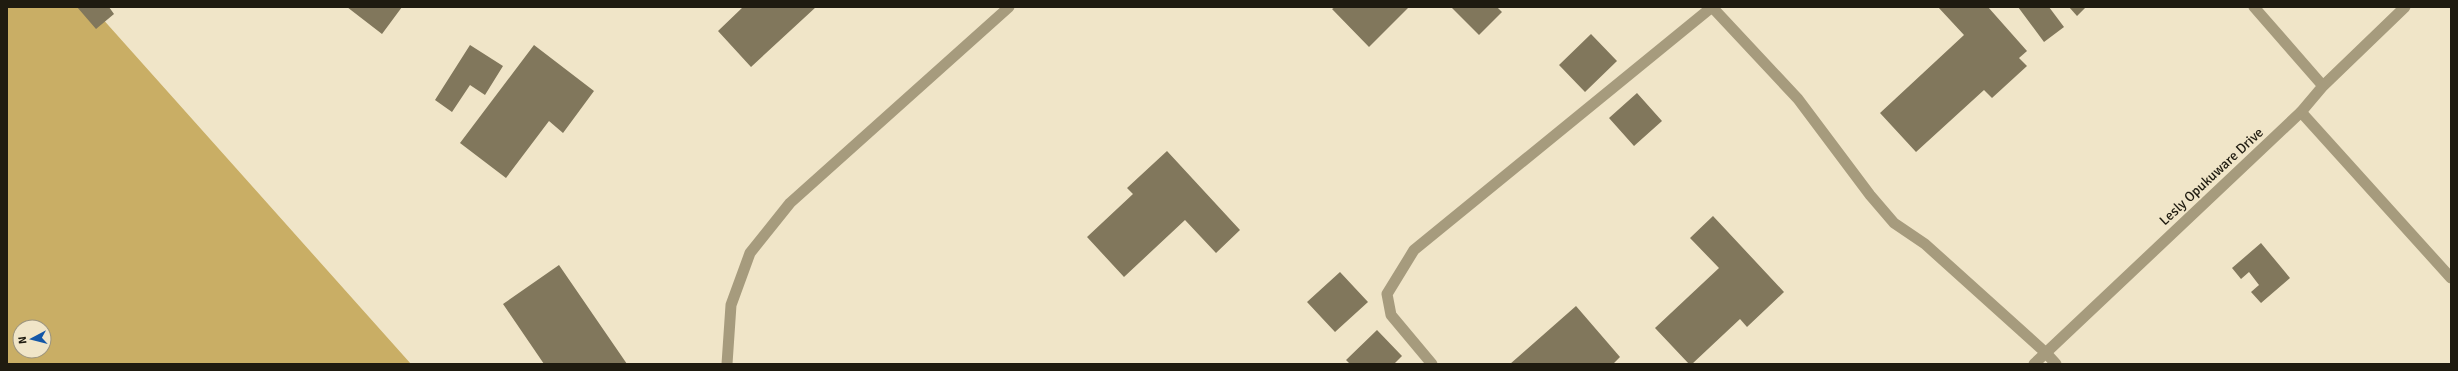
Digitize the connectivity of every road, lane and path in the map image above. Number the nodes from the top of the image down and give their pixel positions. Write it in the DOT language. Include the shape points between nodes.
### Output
graph roads {
  1 [pos="1009,7"];
  2 [pos="1712,7"];
  3 [pos="2254,7"];
  4 [pos="2406,7"];
  5 [pos="2323,86"];
  6 [pos="2301,112"];
  7 [pos="2451,278"];
  8 [pos="2046,354"];
  9 [pos="727,364"];
  10 [pos="1432,364"];
  11 [pos="2034,364"];
  12 [pos="2056,364"];
  1 -- 9 [label="street" via="790,203 750,253 730,305"];
  2 -- 8 [label="street" via="1798,98 1894,223 1925,244"];
  2 -- 10 [label="street" via="1414,250 1387,294 1391,315"];
  3 -- 5 [label="street"];
  4 -- 5 [label="street, Lesly Opukuware Drive"];
  5 -- 6 [label="street, Lesly Opukuware Drive"];
  6 -- 7 [label="street"];
  6 -- 8 [label="street, Lesly Opukuware Drive"];
  8 -- 11 [label="street, Lesly Opukuware Drive"];
  8 -- 12 [label="street"];
}
